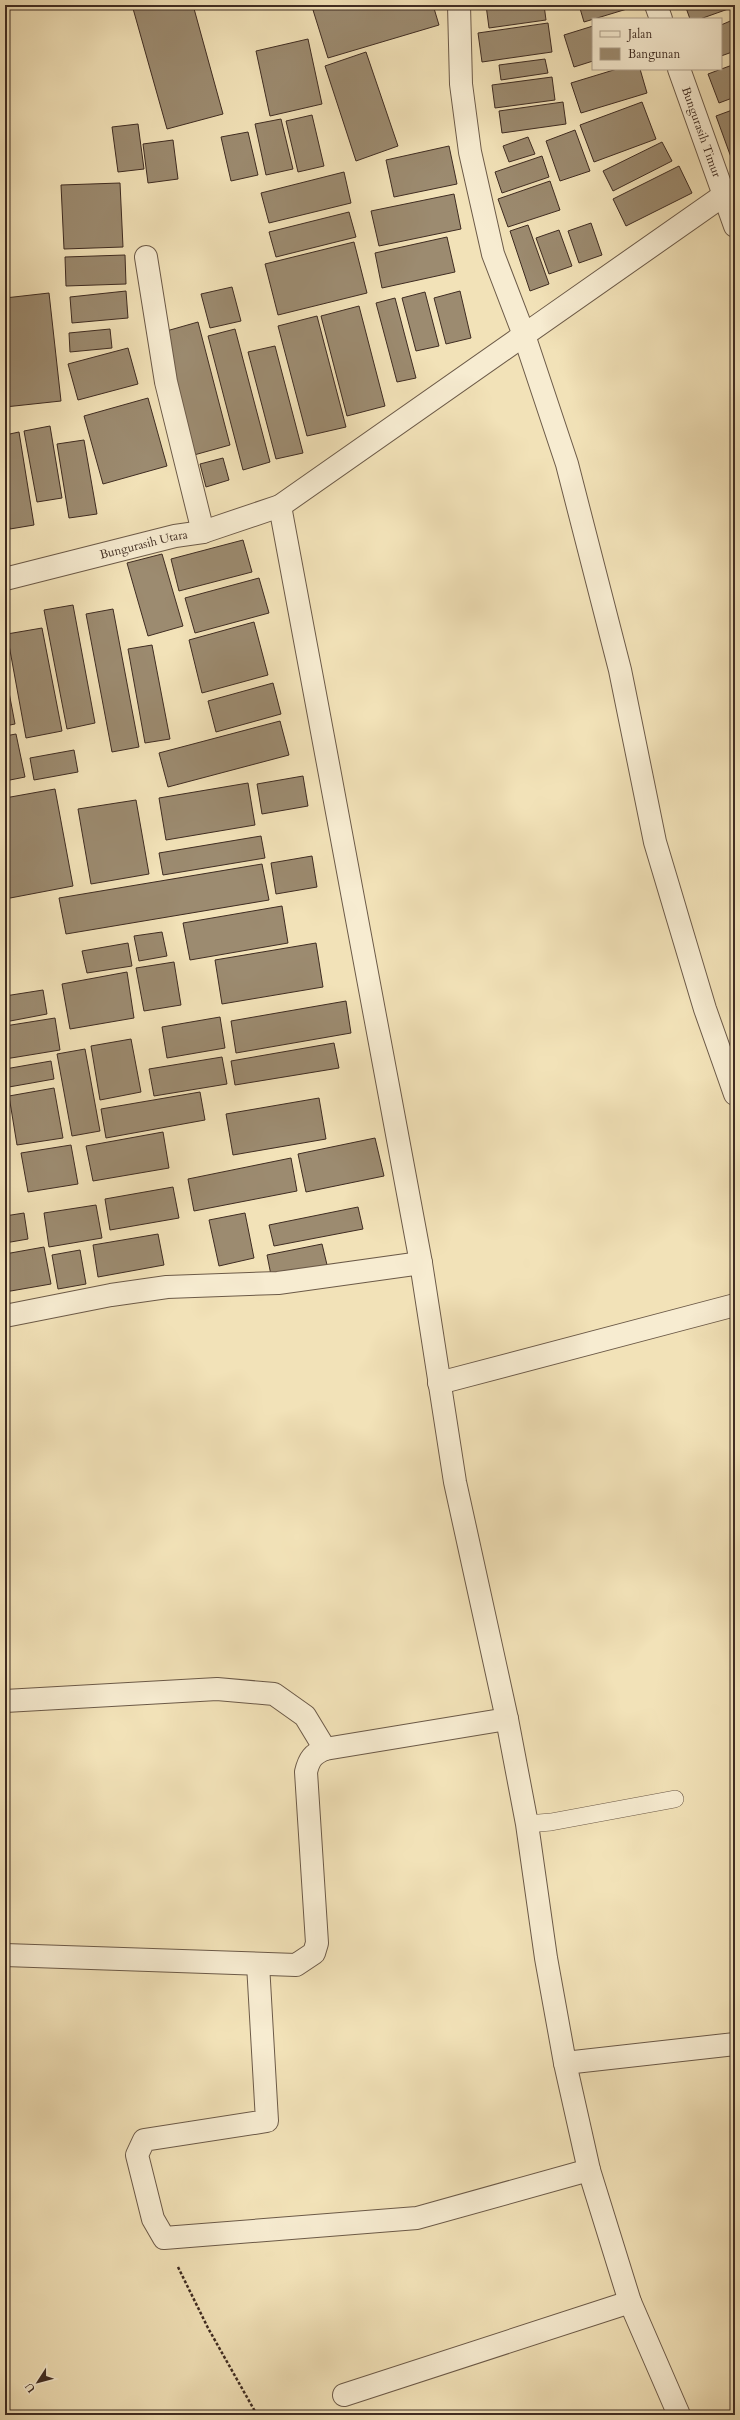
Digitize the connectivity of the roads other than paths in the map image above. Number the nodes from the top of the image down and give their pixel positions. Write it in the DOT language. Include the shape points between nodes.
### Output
graph roads {
  1 [pos="459,5"];
  2 [pos="656,5"];
  3 [pos="661,18"];
  4 [pos="679,70"];
  5 [pos="724,195"];
  6 [pos="735,226"];
  7 [pos="146,257"];
  8 [pos="524,335"];
  9 [pos="280,506"];
  10 [pos="203,532"];
  11 [pos="5,579"];
  12 [pos="735,1094"];
  13 [pos="421,1263"];
  14 [pos="735,1305"];
  15 [pos="5,1316"];
  16 [pos="439,1384"];
  17 [pos="5,1701"];
  18 [pos="508,1719"];
  19 [pos="325,1749"];
  20 [pos="676,1799"];
  21 [pos="527,1824"];
  22 [pos="5,1955"];
  23 [pos="258,1964"];
  24 [pos="735,2044"];
  25 [pos="565,2063"];
  26 [pos="589,2170"];
  27 [pos="630,2302"];
  28 [pos="344,2395"];
  29 [pos="680,2415"];
  1 -- 8 [label="street" via="461,84 470,152 493,254"];
  2 -- 3 [label="street"];
  4 -- 5 [label="street, Bungurasih Timur"];
  5 -- 6 [label="street, Bungurasih Timur"];
  5 -- 8 [label="street, Bungurasih Utara"];
  7 -- 10 [label="street" via="166,382"];
  8 -- 9 [label="street, Bungurasih Utara"];
  8 -- 12 [label="street" via="567,464 618,662 655,842 705,1009"];
  9 -- 10 [label="street, Bungurasih Utara"];
  9 -- 13 [label="street"];
  10 -- 11 [label="street, Bungurasih Utara" via="175,536"];
  13 -- 15 [label="street" via="278,1283 167,1288 111,1295"];
  13 -- 16 [label="street"];
  14 -- 16 [label="street"];
  16 -- 18 [label="street" via="456,1482"];
  17 -- 19 [label="street" via="217,1689 274,1694 305,1716"];
  18 -- 19 [label="street"];
  18 -- 21 [label="street"];
  19 -- 23 [label="street" via="314,1754 306,1772 317,1943 314,1953 296,1965"];
  20 -- 21 [label="lane"];
  21 -- 25 [label="street" via="546,1958"];
  22 -- 23 [label="street"];
  23 -- 26 [label="street" via="267,2121 144,2140 137,2155 154,2219 164,2238 417,2218"];
  24 -- 25 [label="street"];
  25 -- 26 [label="street"];
  26 -- 27 [label="street"];
  27 -- 28 [label="street"];
  27 -- 29 [label="street"];
}
